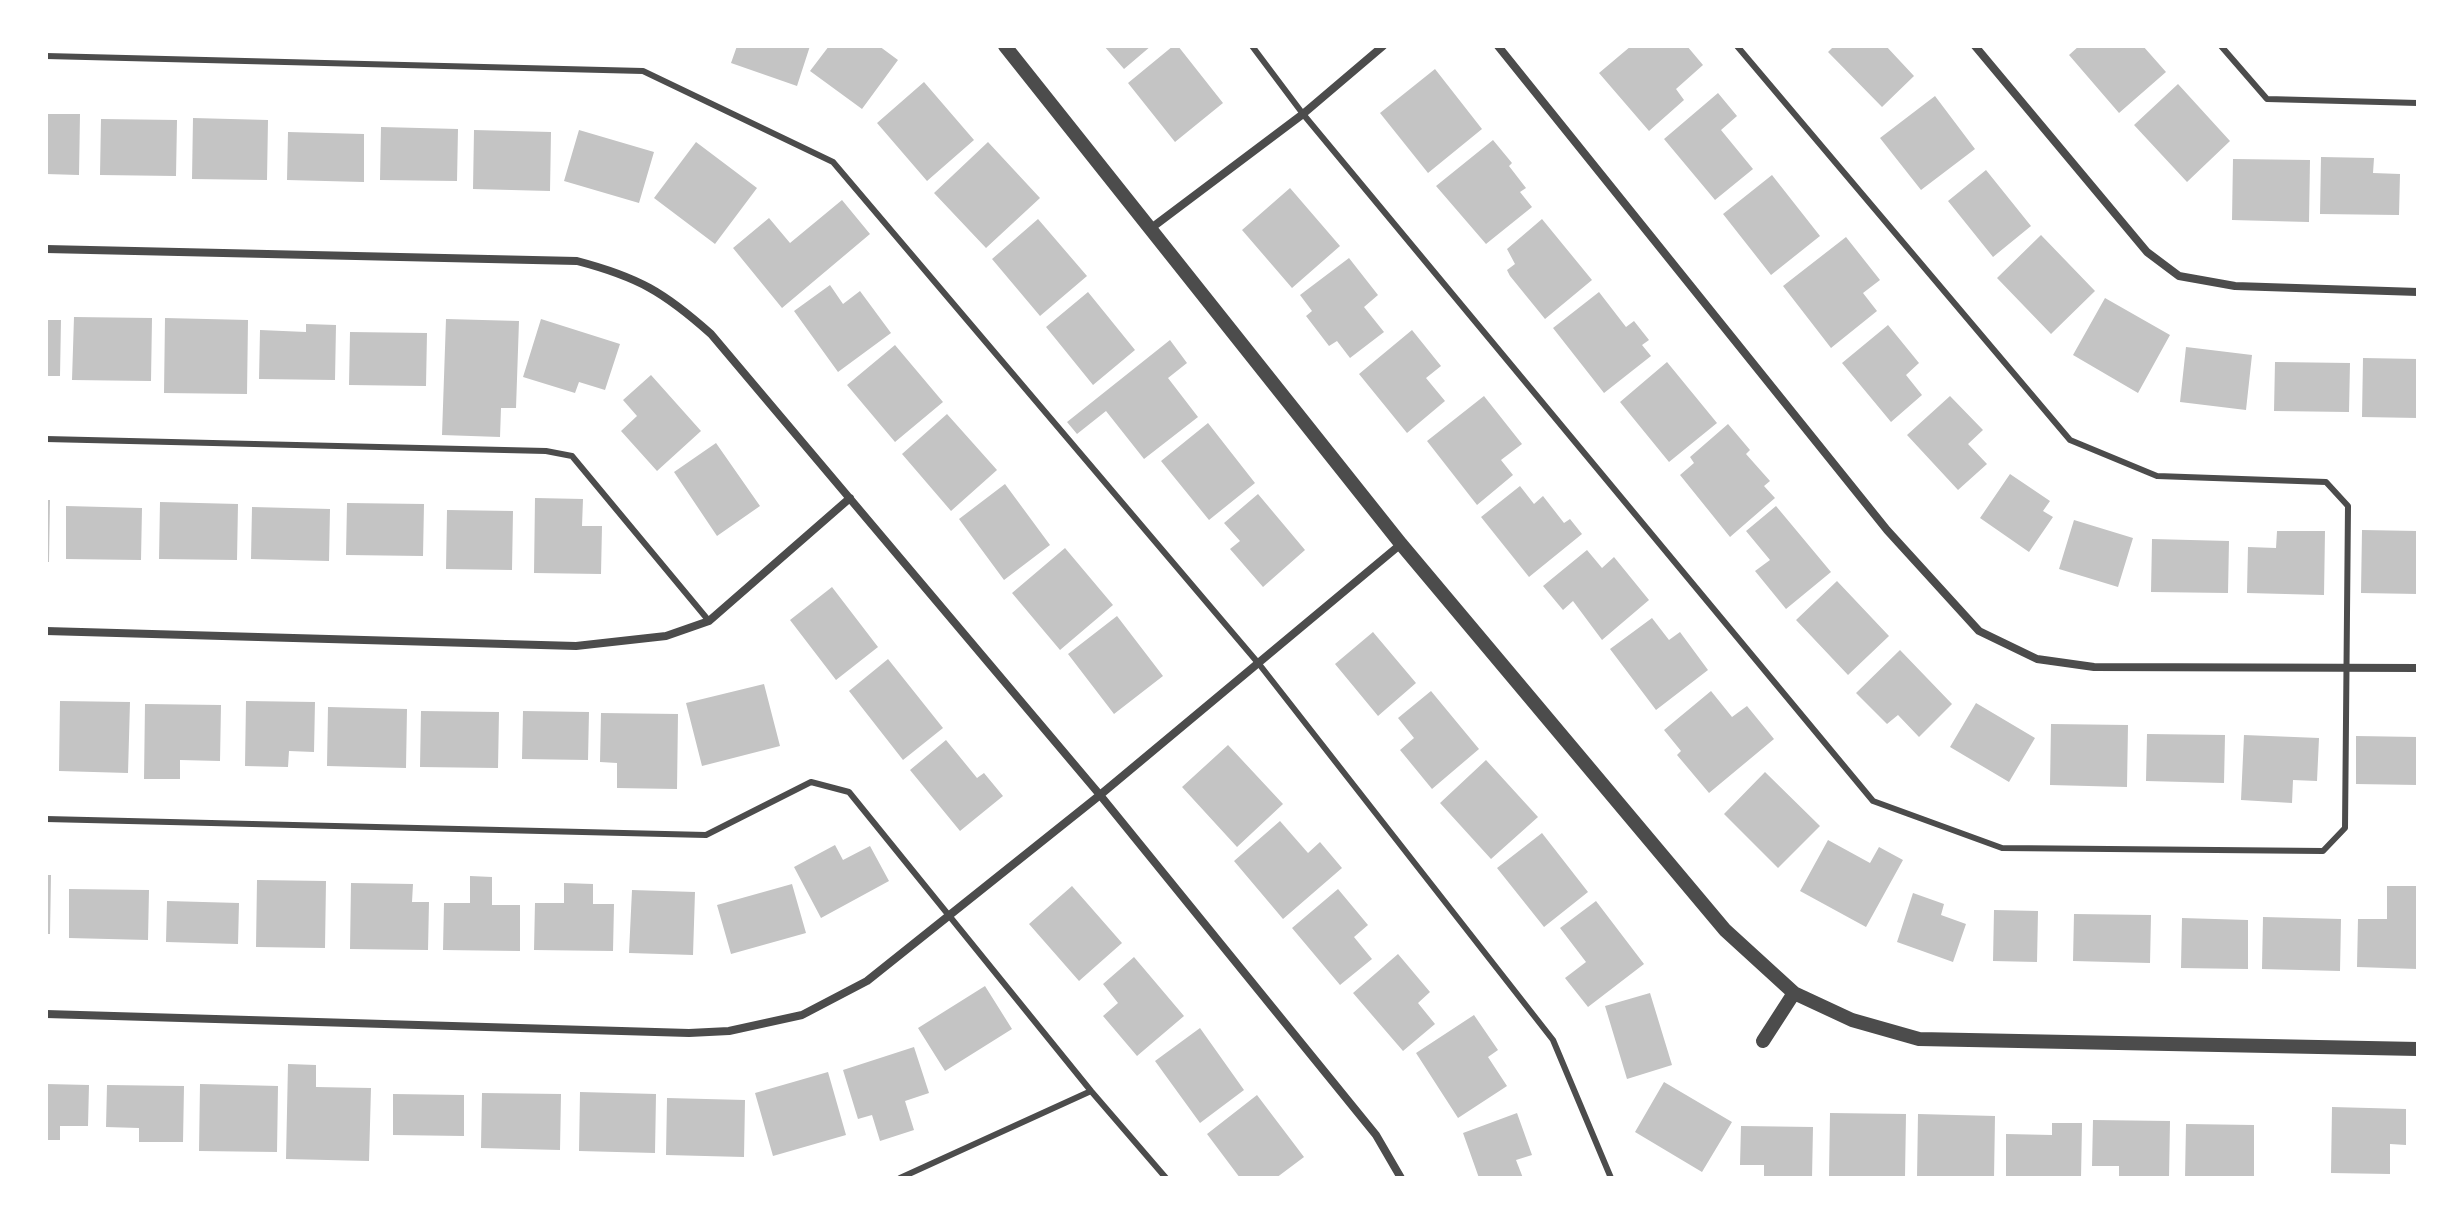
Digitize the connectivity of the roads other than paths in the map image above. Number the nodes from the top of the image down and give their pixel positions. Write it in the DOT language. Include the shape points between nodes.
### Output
graph roads {
  1 [pos="1005,46"];
  2 [pos="1252,46"];
  3 [pos="1383,46"];
  4 [pos="1498,46"];
  5 [pos="1737,46"];
  6 [pos="1975,46"];
  7 [pos="2221,46"];
  8 [pos="46,56"];
  9 [pos="2418,103"];
  10 [pos="1303,114"];
  11 [pos="1150,229"];
  12 [pos="46,249"];
  13 [pos="2418,292"];
  14 [pos="46,439"];
  15 [pos="850,498"];
  16 [pos="1401,544"];
  17 [pos="709,621"];
  18 [pos="46,631"];
  19 [pos="1259,664"];
  20 [pos="2348,667"];
  21 [pos="2418,668"];
  22 [pos="1100,795"];
  23 [pos="46,819"];
  24 [pos="950,914"];
  25 [pos="1794,993"];
  26 [pos="46,1014"];
  27 [pos="1763,1041"];
  28 [pos="2418,1049"];
  29 [pos="1091,1091"];
  30 [pos="900,1178"];
  31 [pos="1166,1178"];
  32 [pos="1401,1178"];
  33 [pos="1611,1178"];
  1 -- 11 [label="street"];
  2 -- 10 [label="lane"];
  3 -- 10 [label="street"];
  4 -- 20 [label="street" via="1887,530 1979,631 2037,659 2094,667"];
  5 -- 20 [label="lane" via="2070,440 2157,476 2326,482 2348,506"];
  6 -- 13 [label="street" via="2147,252 2179,276 2235,286"];
  7 -- 9 [label="lane" via="2267,99"];
  8 -- 19 [label="lane" via="643,71 833,162"];
  10 -- 11 [label="street"];
  10 -- 20 [label="lane" via="1873,801 2002,848 2323,851 2345,828"];
  11 -- 16 [label="street"];
  12 -- 15 [label="street" via="577,261 606,268 634,277 711,334"];
  14 -- 17 [label="lane" via="546,451 572,456"];
  15 -- 17 [label="street"];
  15 -- 22 [label="street"];
  16 -- 19 [label="street"];
  16 -- 25 [label="street" via="1725,930"];
  17 -- 18 [label="street" via="666,636 576,646"];
  19 -- 22 [label="street"];
  19 -- 33 [label="lane" via="1553,1040"];
  20 -- 21 [label="street"];
  22 -- 24 [label="street"];
  22 -- 32 [label="street" via="1376,1135"];
  23 -- 24 [label="lane" via="706,835 811,782 849,792"];
  24 -- 26 [label="street" via="867,981 833,1001 802,1015 729,1031"];
  24 -- 29 [label="lane"];
  25 -- 27 [label="street"];
  25 -- 28 [label="street" via="1852,1020 1919,1039"];
  29 -- 30 [label="lane"];
  29 -- 31 [label="lane"];
}
